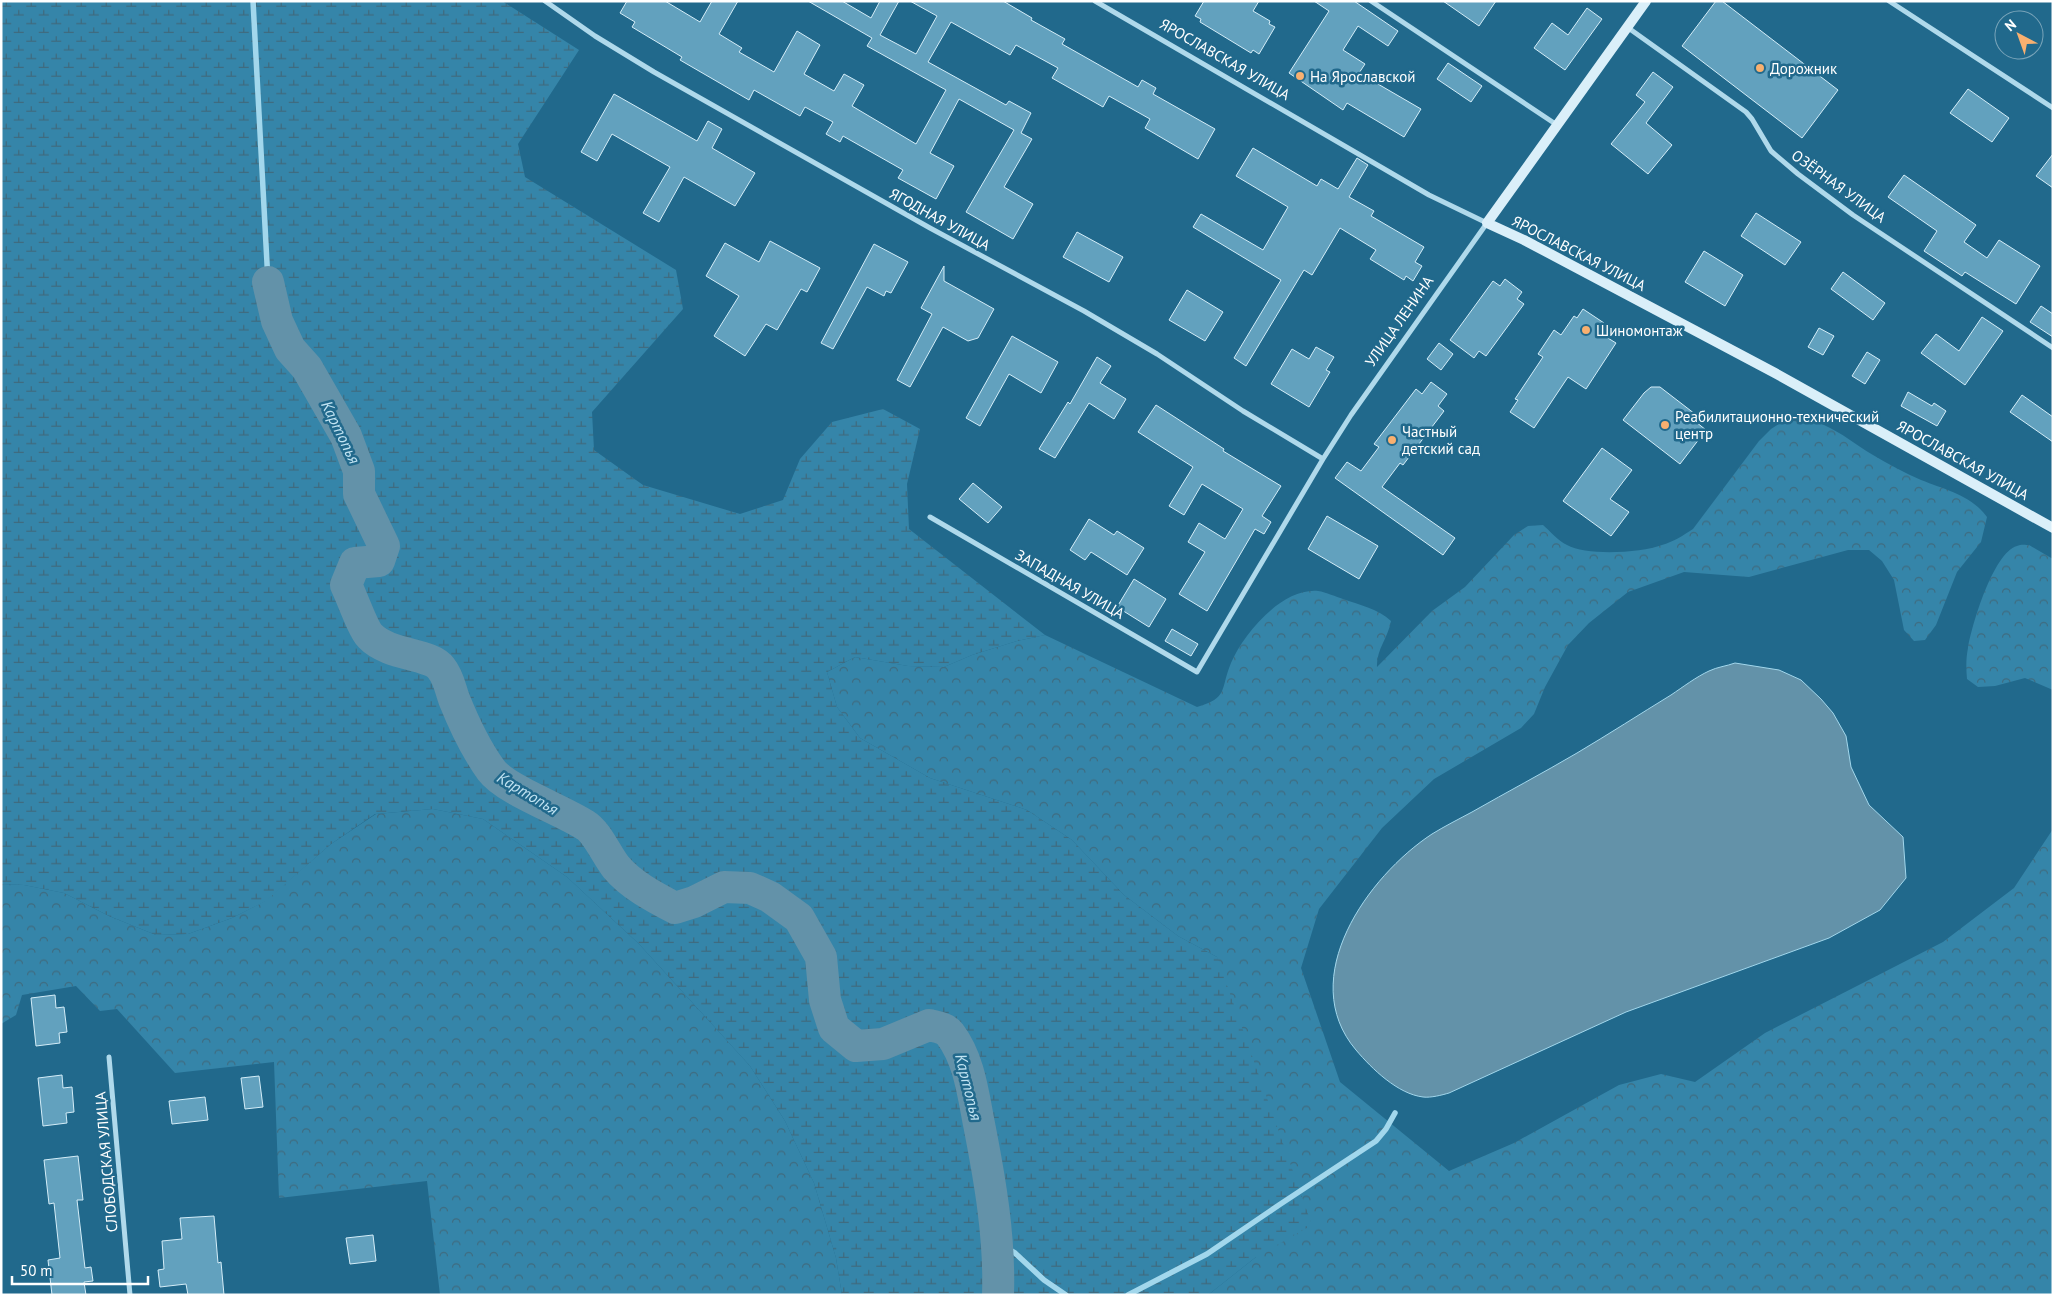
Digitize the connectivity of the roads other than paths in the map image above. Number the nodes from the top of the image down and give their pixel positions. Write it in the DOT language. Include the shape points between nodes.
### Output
graph roads {
  1 [pos="545,1"];
  2 [pos="1095,1"];
  3 [pos="1371,1"];
  4 [pos="1646,1"];
  5 [pos="1889,1"];
  6 [pos="1627,27"];
  7 [pos="2053,108"];
  8 [pos="1557,125"];
  9 [pos="1487,223"];
  10 [pos="2053,348"];
  11 [pos="1322,459"];
  12 [pos="930,518"];
  13 [pos="2053,528"];
  14 [pos="1198,672"];
  15 [pos="109,1057"];
  16 [pos="130,1295"];
  1 -- 11 [label="street, ЯГОДНАЯ УЛИЦА" via="654,72 1157,354"];
  2 -- 9 [label="street, ЯРОСЛАВСКАЯ УЛИЦА" via="1429,195"];
  3 -- 8 [label="street"];
  4 -- 6 [label="main road, УЛИЦА ЛЕНИНА"];
  5 -- 7 [label="street"];
  6 -- 8 [label="main road, УЛИЦА ЛЕНИНА"];
  6 -- 10 [label="street, ОЗЁРНАЯ УЛИЦА" via="1746,112 1771,151 1798,174 1853,215"];
  8 -- 9 [label="main road, УЛИЦА ЛЕНИНА"];
  9 -- 11 [label="street, УЛИЦА ЛЕНИНА"];
  9 -- 13 [label="main road, ЯРОСЛАВСКАЯ УЛИЦА" via="1766,369"];
  11 -- 14 [label="street, УЛИЦА ЛЕНИНА"];
  12 -- 14 [label="street, ЗАПАДНАЯ УЛИЦА"];
  15 -- 16 [label="street, СЛОБОДСКАЯ УЛИЦА"];
}
